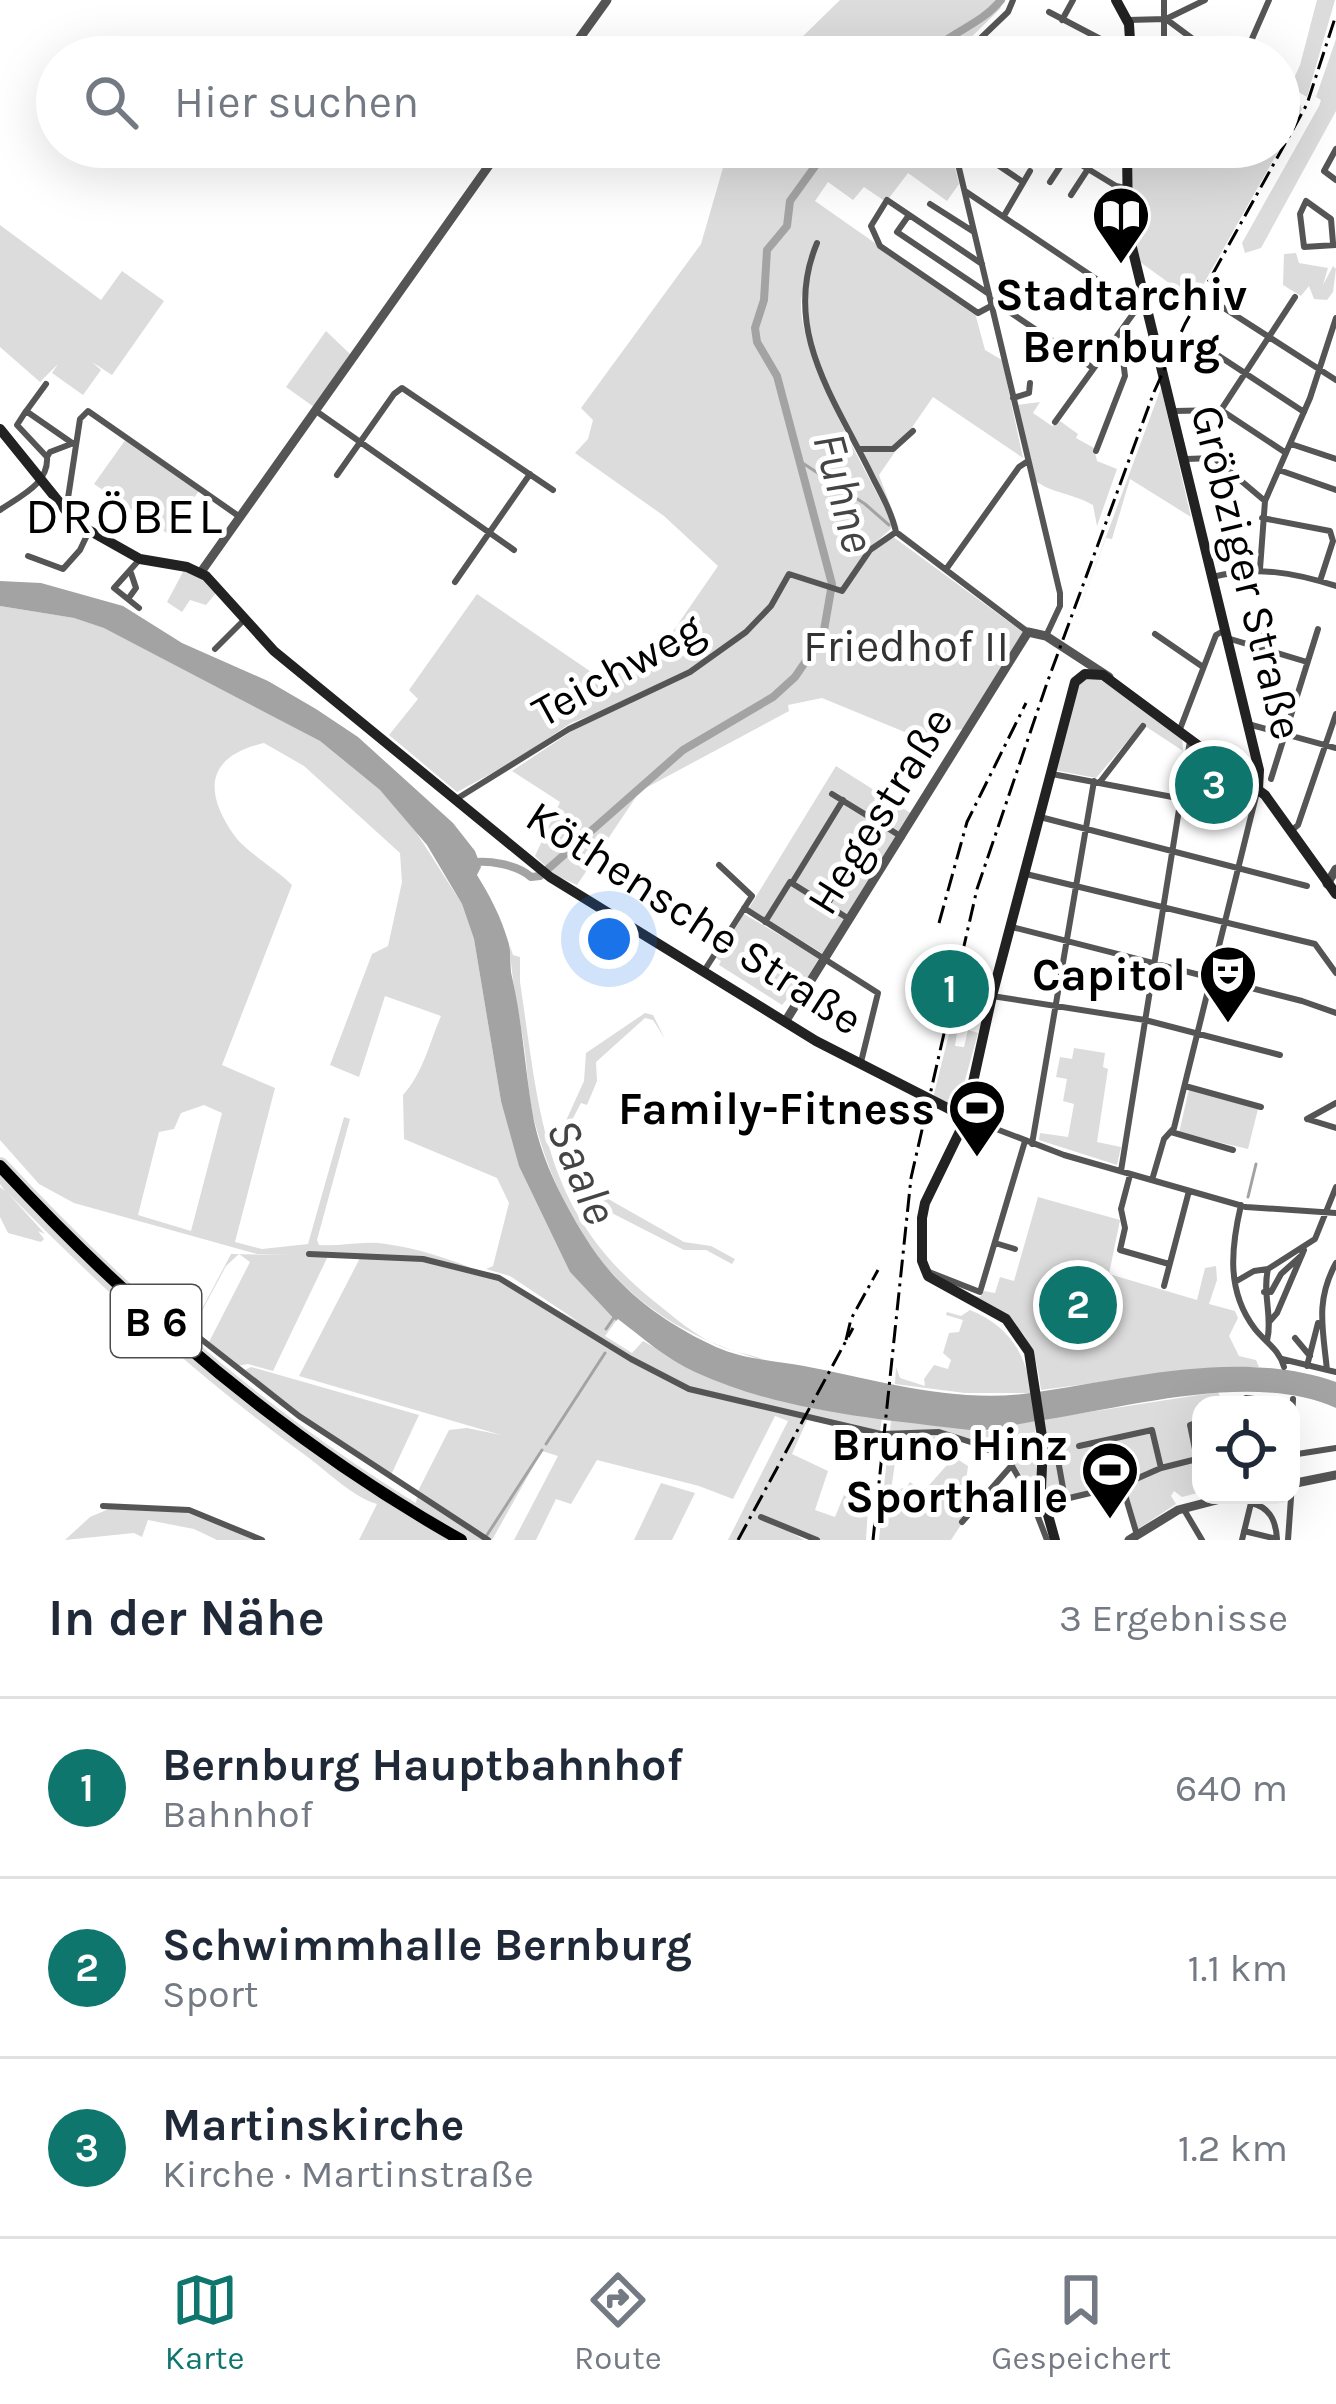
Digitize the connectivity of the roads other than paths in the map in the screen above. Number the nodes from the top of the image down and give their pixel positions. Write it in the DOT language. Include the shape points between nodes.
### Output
graph roads {
  1 [pos="607,0"];
  2 [pos="1013,0"];
  3 [pos="1073,0"];
  4 [pos="1116,0"];
  5 [pos="1164,0"];
  6 [pos="1205,0"];
  7 [pos="1269,0"];
  8 [pos="1049,12"];
  9 [pos="1166,19"];
  10 [pos="1062,20"];
  11 [pos="1128,20"];
  12 [pos="581,36"];
  13 [pos="983,36"];
  14 [pos="1093,36"];
  15 [pos="1129,36"];
  16 [pos="1165,36"];
  17 [pos="1189,36"];
  18 [pos="1253,36"];
  19 [pos="1336,149"];
  20 [pos="487,168"];
  21 [pos="959,168"];
  22 [pos="1002,168"];
  23 [pos="1059,168"];
  24 [pos="1085,168"];
  25 [pos="1126,168"];
  26 [pos="1088,170"];
  27 [pos="1030,171"];
  28 [pos="1336,180"];
  29 [pos="1023,182"];
  30 [pos="1050,182"];
  31 [pos="1125,188"];
  32 [pos="965,191"];
  33 [pos="1071,195"];
  34 [pos="930,204"];
  35 [pos="909,215"];
  36 [pos="1004,215"];
  37 [pos="974,232"];
  38 [pos="817,242"];
  39 [pos="1335,244"];
  40 [pos="982,264"];
  41 [pos="1294,297"];
  42 [pos="990,300"];
  43 [pos="1213,301"];
  44 [pos="1142,307"];
  45 [pos="1335,324"];
  46 [pos="1269,338"];
  47 [pos="1109,347"];
  48 [pos="1219,356"];
  49 [pos="1094,368"];
  50 [pos="1319,372"];
  51 [pos="1245,373"];
  52 [pos="1336,380"];
  53 [pos="1030,383"];
  54 [pos="46,384"];
  55 [pos="1013,398"];
  56 [pos="1221,410"];
  57 [pos="26,411"];
  58 [pos="316,411"];
  59 [pos="1171,412"];
  60 [pos="1304,412"];
  61 [pos="1055,422"];
  62 [pos="17,424"];
  63 [pos="913,430"];
  64 [pos="3,433"];
  65 [pos="360,442"];
  66 [pos="1291,443"];
  67 [pos="73,444"];
  68 [pos="860,449"];
  69 [pos="1096,452"];
  70 [pos="1286,453"];
  71 [pos="47,457"];
  72 [pos="1183,459"];
  73 [pos="1336,459"];
  74 [pos="1028,461"];
  75 [pos="1279,470"];
  76 [pos="530,474"];
  77 [pos="337,475"];
  78 [pos="42,480"];
  79 [pos="553,490"];
  80 [pos="1336,490"];
  81 [pos="1265,501"];
  82 [pos="63,503"];
  83 [pos="0,510"];
  84 [pos="240,517"];
  85 [pos="1262,518"];
  86 [pos="89,531"];
  87 [pos="896,532"];
  88 [pos="489,533"];
  89 [pos="514,550"];
  90 [pos="28,556"];
  91 [pos="140,559"];
  92 [pos="946,568"];
  93 [pos="1260,569"];
  94 [pos="201,572"];
  95 [pos="131,573"];
  96 [pos="1212,577"];
  97 [pos="1320,581"];
  98 [pos="454,583"];
  99 [pos="1336,586"];
  100 [pos="128,599"];
  101 [pos="139,608"];
  102 [pos="245,619"];
  103 [pos="1264,620"];
  104 [pos="1318,629"];
  105 [pos="1028,632"];
  106 [pos="1155,634"];
  107 [pos="1226,634"];
  108 [pos="1046,636"];
  109 [pos="1256,645"];
  110 [pos="215,649"];
  111 [pos="1076,654"];
  112 [pos="1307,662"];
  113 [pos="1203,668"];
  114 [pos="1085,674"];
  115 [pos="1126,691"];
  116 [pos="1336,714"];
  117 [pos="1248,724"];
  118 [pos="1143,726"];
  119 [pos="1178,726"];
  120 [pos="1285,733"];
  121 [pos="1196,741"];
  122 [pos="1326,745"];
  123 [pos="1336,748"];
  124 [pos="1049,773"];
  125 [pos="1270,779"];
  126 [pos="1097,782"];
  127 [pos="1258,789"];
  128 [pos="832,794"];
  129 [pos="1180,799"];
  130 [pos="457,800"];
  131 [pos="843,800"];
  132 [pos="1271,801"];
  133 [pos="1253,810"];
  134 [pos="1037,816"];
  135 [pos="878,823"];
  136 [pos="1086,827"];
  137 [pos="1291,831"];
  138 [pos="902,837"];
  139 [pos="1172,850"];
  140 [pos="719,865"];
  141 [pos="1240,868"];
  142 [pos="1336,869"];
  143 [pos="1024,873"];
  144 [pos="792,883"];
  145 [pos="1077,886"];
  146 [pos="1307,886"];
  147 [pos="1333,893"];
  148 [pos="827,905"];
  149 [pos="1163,907"];
  150 [pos="744,908"];
  151 [pos="850,920"];
  152 [pos="766,922"];
  153 [pos="1226,922"];
  154 [pos="1012,927"];
  155 [pos="1068,941"];
  156 [pos="826,959"];
  157 [pos="1154,962"];
  158 [pos="704,971"];
  159 [pos="1336,973"];
  160 [pos="1212,978"];
  161 [pos="992,996"];
  162 [pos="1057,1007"];
  163 [pos="1335,1010"];
  164 [pos="1145,1020"];
  165 [pos="785,1022"];
  166 [pos="1198,1034"];
  167 [pos="1280,1054"];
  168 [pos="860,1065"];
  169 [pos="1185,1086"];
  170 [pos="1336,1104"];
  171 [pos="1261,1108"];
  172 [pos="965,1117"];
  173 [pos="1336,1128"];
  174 [pos="1171,1132"];
  175 [pos="1028,1142"];
  176 [pos="1233,1150"];
  177 [pos="0,1166"];
  178 [pos="1126,1173"];
  179 [pos="1152,1180"];
  180 [pos="1336,1186"];
  181 [pos="1190,1191"];
  182 [pos="1240,1205"];
  183 [pos="1325,1213"];
  184 [pos="1336,1213"];
  185 [pos="994,1243"];
  186 [pos="1015,1249"];
  187 [pos="1304,1251"];
  188 [pos="309,1254"];
  189 [pos="1336,1263"];
  190 [pos="1169,1264"];
  191 [pos="1268,1269"];
  192 [pos="926,1273"];
  193 [pos="1327,1279"];
  194 [pos="1235,1282"];
  195 [pos="1336,1284"];
  196 [pos="1164,1286"];
  197 [pos="1264,1292"];
  198 [pos="1277,1313"];
  199 [pos="1288,1318"];
  200 [pos="1270,1321"];
  201 [pos="1319,1321"];
  202 [pos="193,1325"];
  203 [pos="1295,1338"];
  204 [pos="1267,1341"];
  205 [pos="1310,1356"];
  206 [pos="1307,1366"];
  207 [pos="1331,1367"];
  208 [pos="1108,1439"];
  209 [pos="1079,1446"];
  210 [pos="1336,1448"];
  211 [pos="1056,1449"];
  212 [pos="1300,1454"];
  213 [pos="1192,1461"];
  214 [pos="1012,1465"];
  215 [pos="1161,1468"];
  216 [pos="1336,1475"];
  217 [pos="1300,1482"];
  218 [pos="1120,1486"];
  219 [pos="1199,1504"];
  220 [pos="1249,1504"];
  221 [pos="1259,1504"];
  222 [pos="1291,1504"];
  223 [pos="104,1506"];
  224 [pos="1183,1508"];
  225 [pos="761,1517"];
  226 [pos="962,1522"];
  227 [pos="1243,1536"];
  228 [pos="1134,1538"];
  229 [pos="262,1540"];
  230 [pos="461,1540"];
  231 [pos="488,1540"];
  232 [pos="817,1540"];
  233 [pos="1051,1540"];
  234 [pos="1202,1540"];
  235 [pos="1290,1540"];
  1 -- 12 [label="street"];
  2 -- 13 [label="street"];
  3 -- 10 [label="street"];
  4 -- 11 [label="main road"];
  5 -- 9 [label="street"];
  6 -- 9 [label="street"];
  7 -- 18 [label="street"];
  8 -- 10 [label="street"];
  9 -- 11 [label="street"];
  9 -- 16 [label="street"];
  9 -- 17 [label="street"];
  10 -- 14 [label="street"];
  11 -- 15 [label="main road"];
  19 -- 28 [label="street" via="1324,171"];
  20 -- 58 [label="street"];
  21 -- 32 [label="street"];
  22 -- 29 [label="street"];
  23 -- 30 [label="street"];
  24 -- 26 [label="street"];
  25 -- 31 [label="main road, Gröbziger Straße"];
  26 -- 31 [label="street"];
  26 -- 33 [label="street"];
  27 -- 29 [label="street"];
  29 -- 36 [label="street"];
  31 -- 44 [label="main road, Gröbziger Straße"];
  32 -- 36 [label="street"];
  32 -- 37 [label="street"];
  34 -- 37 [label="street"];
  35 -- 40 [label="street"];
  35 -- 42 [label="street" via="897,232"];
  35 -- 42 [label="street" via="887,200 872,226 880,246 978,313"];
  36 -- 44 [label="street"];
  37 -- 40 [label="street"];
  38 -- 68 [label="street" via="803,288 805,327"];
  39 -- 39 [label="street" via="1330,219 1306,201 1304,247"];
  40 -- 42 [label="street"];
  41 -- 46 [label="street"];
  42 -- 49 [label="street"];
  42 -- 55 [label="street"];
  43 -- 46 [label="street"];
  44 -- 47 [label="street"];
  44 -- 59 [label="main road, Gröbziger Straße"];
  45 -- 50 [label="street"];
  46 -- 50 [label="street"];
  46 -- 51 [label="street"];
  47 -- 49 [label="street"];
  47 -- 69 [label="street" via="1123,359 1125,376"];
  48 -- 51 [label="street"];
  49 -- 61 [label="street"];
  50 -- 52 [label="street"];
  50 -- 60 [label="street"];
  51 -- 56 [label="street"];
  51 -- 60 [label="street"];
  53 -- 55 [label="street" via="1029,393"];
  54 -- 57 [label="street"];
  55 -- 74 [label="street"];
  56 -- 59 [label="street"];
  56 -- 70 [label="street"];
  57 -- 62 [label="street"];
  57 -- 67 [label="street"];
  58 -- 65 [label="street"];
  58 -- 84 [label="street"];
  59 -- 72 [label="main road, Gröbziger Straße"];
  60 -- 66 [label="street"];
  62 -- 64 [label="street"];
  62 -- 71 [label="street"];
  63 -- 68 [label="street" via="893,449"];
  64 -- 78 [label="main road"];
  65 -- 76 [label="street" via="394,394 408,389"];
  65 -- 77 [label="street"];
  65 -- 88 [label="street"];
  66 -- 70 [label="street"];
  66 -- 73 [label="street"];
  67 -- 71 [label="street"];
  67 -- 82 [label="street"];
  67 -- 84 [label="street" via="88,411"];
  68 -- 87 [label="street"];
  70 -- 75 [label="street"];
  71 -- 78 [label="street"];
  72 -- 81 [label="street" via="1214,458"];
  72 -- 96 [label="main road, Gröbziger Straße"];
  74 -- 92 [label="street"];
  74 -- 108 [label="street" via="1060,593"];
  75 -- 80 [label="street"];
  75 -- 81 [label="street"];
  76 -- 79 [label="street"];
  76 -- 88 [label="street"];
  78 -- 82 [label="main road"];
  78 -- 83 [label="street"];
  81 -- 85 [label="street"];
  82 -- 86 [label="main road"];
  84 -- 94 [label="street"];
  85 -- 93 [label="street"];
  85 -- 97 [label="street" via="1330,531"];
  86 -- 90 [label="street" via="63,569"];
  86 -- 91 [label="main road"];
  87 -- 92 [label="street"];
  87 -- 130 [label="street, Teichweg" via="870,550 842,591 788,574 746,632 690,672 569,729"];
  88 -- 89 [label="street"];
  88 -- 98 [label="street"];
  91 -- 94 [label="main road"];
  91 -- 95 [label="street"];
  92 -- 105 [label="street"];
  93 -- 96 [label="street"];
  93 -- 97 [label="street"];
  94 -- 102 [label="main road, Köthensche Straße"];
  95 -- 100 [label="street" via="136,588"];
  95 -- 100 [label="street" via="115,590"];
  96 -- 107 [label="main road, Gröbziger Straße"];
  97 -- 99 [label="street"];
  100 -- 101 [label="street"];
  102 -- 110 [label="street"];
  102 -- 130 [label="main road, Köthensche Straße"];
  103 -- 109 [label="street"];
  104 -- 112 [label="street"];
  105 -- 108 [label="street"];
  105 -- 138 [label="street, Hegestraße"];
  106 -- 113 [label="street"];
  107 -- 109 [label="street"];
  107 -- 113 [label="street" via="1216,635"];
  107 -- 117 [label="main road, Gröbziger Straße"];
  108 -- 111 [label="street"];
  109 -- 112 [label="street"];
  111 -- 114 [label="street"];
  111 -- 115 [label="street"];
  112 -- 120 [label="street"];
  113 -- 119 [label="street"];
  114 -- 115 [label="main road" via="1102,674"];
  114 -- 124 [label="main road" via="1072,687"];
  115 -- 119 [label="main road"];
  116 -- 122 [label="street"];
  117 -- 120 [label="street"];
  117 -- 127 [label="main road, Gröbziger Straße"];
  118 -- 126 [label="street"];
  119 -- 121 [label="main road"];
  120 -- 122 [label="street"];
  120 -- 125 [label="street"];
  121 -- 127 [label="main road"];
  121 -- 129 [label="street"];
  122 -- 123 [label="street"];
  122 -- 137 [label="street"];
  124 -- 126 [label="street"];
  124 -- 134 [label="main road"];
  126 -- 129 [label="street"];
  126 -- 136 [label="street"];
  127 -- 132 [label="main road"];
  127 -- 133 [label="street"];
  128 -- 131 [label="street"];
  129 -- 133 [label="street"];
  129 -- 139 [label="street"];
  130 -- 158 [label="main road, Köthensche Straße" via="546,873"];
  131 -- 135 [label="street"];
  131 -- 144 [label="street"];
  132 -- 133 [label="street"];
  132 -- 137 [label="main road"];
  133 -- 141 [label="street"];
  134 -- 136 [label="street"];
  134 -- 143 [label="main road"];
  135 -- 138 [label="street"];
  135 -- 148 [label="street"];
  136 -- 139 [label="street"];
  136 -- 145 [label="street"];
  137 -- 147 [label="main road"];
  138 -- 151 [label="street, Hegestraße"];
  139 -- 141 [label="street"];
  139 -- 149 [label="street"];
  140 -- 150 [label="street" via="752,893"];
  141 -- 146 [label="street"];
  141 -- 153 [label="street"];
  142 -- 147 [label="street"];
  143 -- 145 [label="street"];
  143 -- 154 [label="main road"];
  144 -- 148 [label="street"];
  144 -- 152 [label="street"];
  145 -- 149 [label="street"];
  145 -- 155 [label="street"];
  148 -- 151 [label="street"];
  149 -- 153 [label="street"];
  149 -- 157 [label="street"];
  150 -- 152 [label="street"];
  150 -- 158 [label="street"];
  151 -- 156 [label="street, Hegestraße"];
  152 -- 156 [label="street"];
  153 -- 159 [label="street" via="1315,944"];
  153 -- 160 [label="street"];
  154 -- 155 [label="street"];
  154 -- 161 [label="main road"];
  155 -- 157 [label="street"];
  155 -- 162 [label="street"];
  156 -- 165 [label="street, Hegestraße"];
  156 -- 168 [label="street" via="878,993"];
  157 -- 160 [label="street"];
  157 -- 164 [label="street"];
  158 -- 165 [label="main road, Köthensche Straße"];
  160 -- 163 [label="street"];
  160 -- 166 [label="street"];
  161 -- 162 [label="street"];
  161 -- 172 [label="main road"];
  162 -- 164 [label="street"];
  162 -- 175 [label="street"];
  164 -- 166 [label="street"];
  164 -- 178 [label="street"];
  165 -- 168 [label="main road, Köthensche Straße"];
  166 -- 167 [label="street"];
  166 -- 169 [label="street"];
  168 -- 172 [label="main road, Köthensche Straße"];
  169 -- 171 [label="street"];
  169 -- 174 [label="street"];
  170 -- 173 [label="street" via="1307,1119"];
  172 -- 175 [label="street"];
  172 -- 192 [label="main road" via="924,1206"];
  174 -- 176 [label="street"];
  174 -- 179 [label="street"];
  175 -- 178 [label="street"];
  175 -- 185 [label="street"];
  177 -- 230 [label="main road, B 6" via="110,1280 258,1404"];
  178 -- 179 [label="street"];
  178 -- 190 [label="street" via="1120,1250"];
  179 -- 181 [label="street"];
  180 -- 183 [label="street"];
  181 -- 182 [label="street"];
  181 -- 190 [label="street"];
  182 -- 183 [label="street"];
  182 -- 194 [label="street"];
  183 -- 184 [label="street"];
  183 -- 187 [label="street"];
  185 -- 186 [label="street"];
  185 -- 192 [label="street" via="980,1291"];
  187 -- 191 [label="street"];
  187 -- 197 [label="street"];
  187 -- 198 [label="street"];
  188 -- 214 [label="street" via="423,1259 499,1278 704,1394 880,1434 952,1435"];
  189 -- 193 [label="street"];
  190 -- 196 [label="street"];
  191 -- 194 [label="street"];
  191 -- 197 [label="street"];
  192 -- 233 [label="main road" via="1010,1323 1027,1346"];
  193 -- 195 [label="street"];
  193 -- 201 [label="street"];
  194 -- 204 [label="street" via="1242,1309"];
  197 -- 200 [label="street"];
  198 -- 199 [label="street"];
  198 -- 200 [label="street"];
  200 -- 204 [label="street"];
  201 -- 205 [label="street"];
  201 -- 207 [label="street"];
  202 -- 231 [label="street" via="278,1401"];
  203 -- 205 [label="street"];
  204 -- 206 [label="street" via="1283,1363"];
  205 -- 206 [label="street"];
  206 -- 207 [label="street"];
  208 -- 209 [label="street"];
  208 -- 215 [label="street" via="1153,1430"];
  208 -- 218 [label="street"];
  210 -- 212 [label="street"];
  211 -- 218 [label="street" via="1065,1498"];
  213 -- 215 [label="street"];
  214 -- 226 [label="street"];
  214 -- 233 [label="street"];
  215 -- 218 [label="street"];
  216 -- 217 [label="street"];
  218 -- 228 [label="street"];
  219 -- 224 [label="street"];
  220 -- 227 [label="street"];
  221 -- 227 [label="street" via="1276,1522 1277,1539"];
  222 -- 235 [label="street"];
  223 -- 229 [label="street" via="190,1510"];
  224 -- 228 [label="street"];
  224 -- 234 [label="street"];
  225 -- 232 [label="street"];
}
